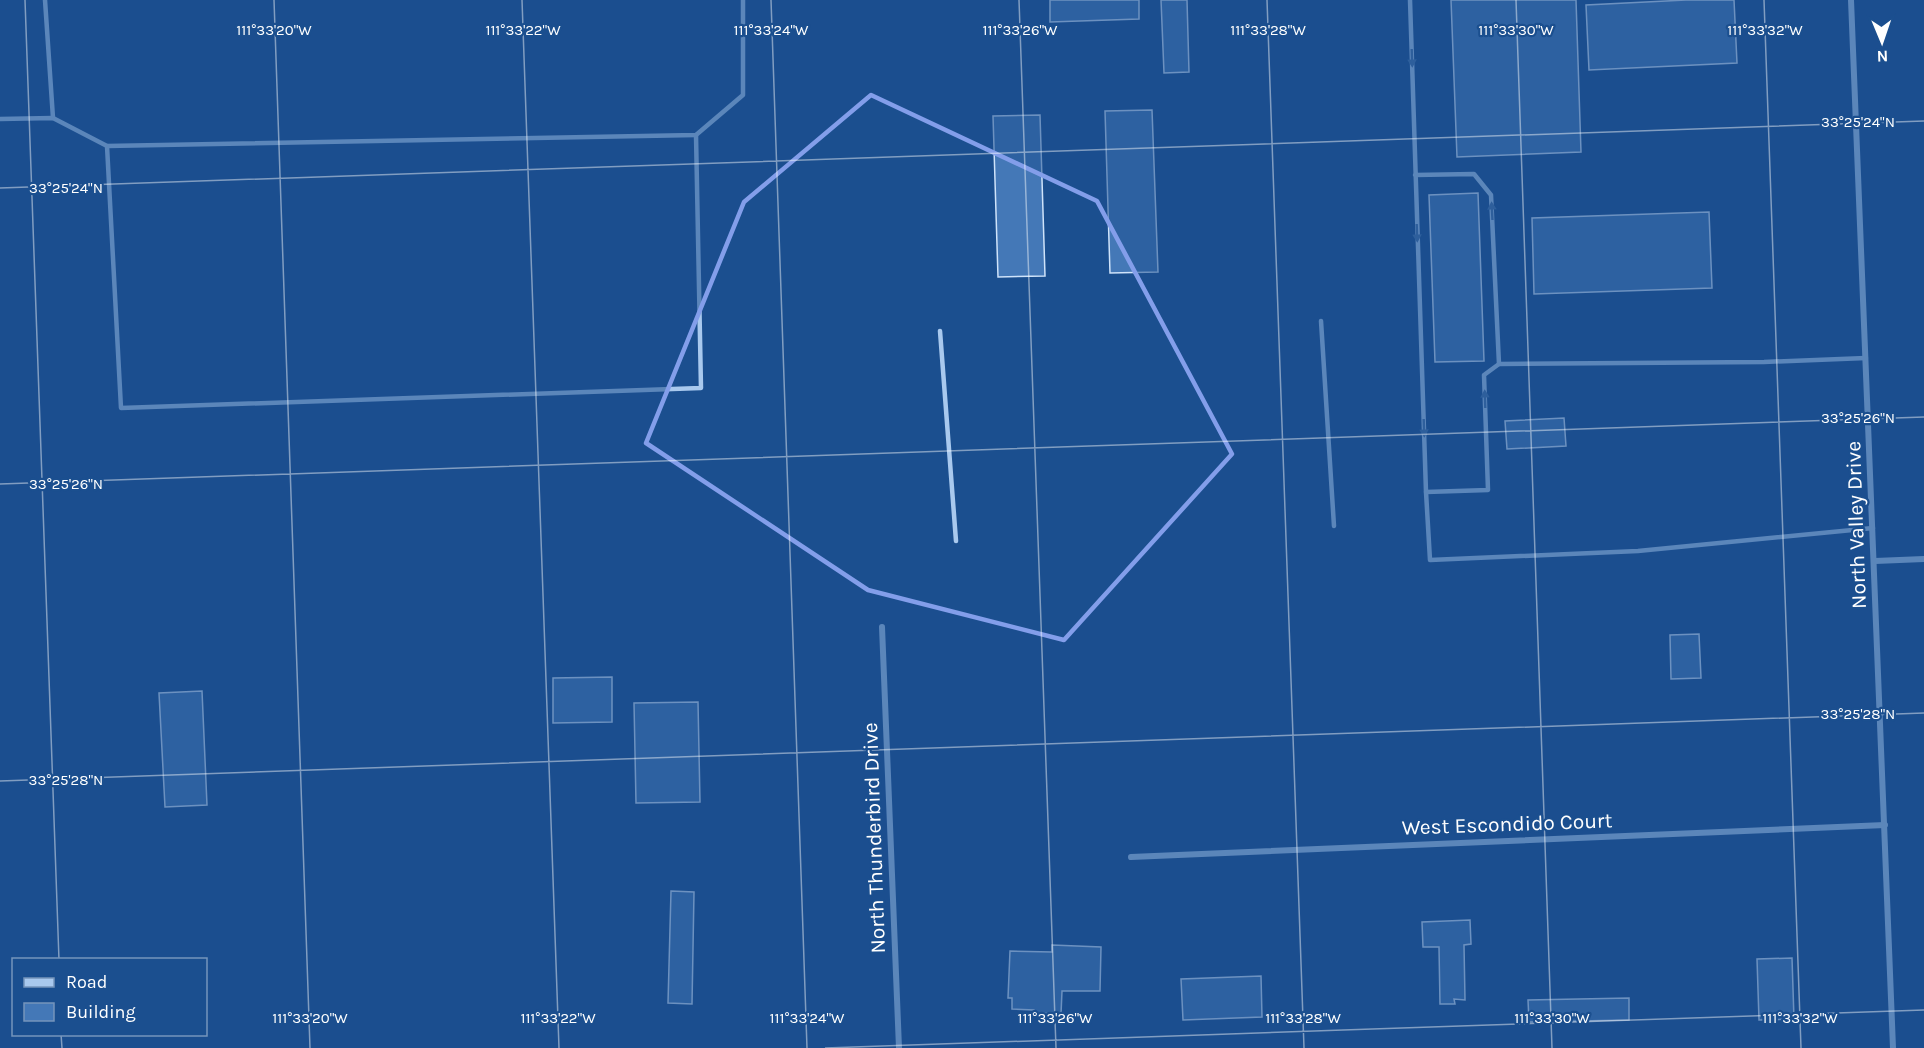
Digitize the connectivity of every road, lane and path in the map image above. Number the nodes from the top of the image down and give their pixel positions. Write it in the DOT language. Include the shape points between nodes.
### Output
graph roads {
  1 [pos="45,0"];
  2 [pos="743,0"];
  3 [pos="1410,0"];
  4 [pos="1851,0"];
  5 [pos="53,118"];
  6 [pos="0,119"];
  7 [pos="696,135"];
  8 [pos="107,146"];
  9 [pos="1415,175"];
  10 [pos="1321,321"];
  11 [pos="940,330"];
  12 [pos="1866,358"];
  13 [pos="1499,364"];
  14 [pos="1426,492"];
  15 [pos="1334,526"];
  16 [pos="1873,528"];
  17 [pos="956,541"];
  18 [pos="1924,559"];
  19 [pos="1875,561"];
  20 [pos="882,627"];
  21 [pos="1885,825"];
  22 [pos="1131,856"];
  23 [pos="899,1048"];
  24 [pos="1893,1048"];
  1 -- 5 [label="lane"];
  2 -- 7 [label="lane" via="743,95"];
  3 -- 9 [label="lane, one-way"];
  4 -- 12 [label="street, North Valley Drive"];
  5 -- 6 [label="lane"];
  5 -- 8 [label="lane"];
  7 -- 8 [label="lane"];
  7 -- 8 [label="lane" via="701,388 121,408"];
  13 -- 9 [label="lane, one-way" via="1491,195 1474,174"];
  9 -- 14 [label="lane, one-way"];
  10 -- 15 [label="lane"];
  11 -- 17 [label="lane"];
  12 -- 13 [label="lane"];
  12 -- 16 [label="street, North Valley Drive"];
  14 -- 13 [label="lane, one-way" via="1488,489 1485,375"];
  14 -- 16 [label="lane" via="1430,560 1638,551"];
  16 -- 19 [label="street, North Valley Drive"];
  18 -- 19 [label="street"];
  19 -- 21 [label="street, North Valley Drive"];
  20 -- 23 [label="street, North Thunderbird Drive"];
  21 -- 22 [label="street, West Escondido Court"];
  21 -- 24 [label="street, North Valley Drive"];
}
